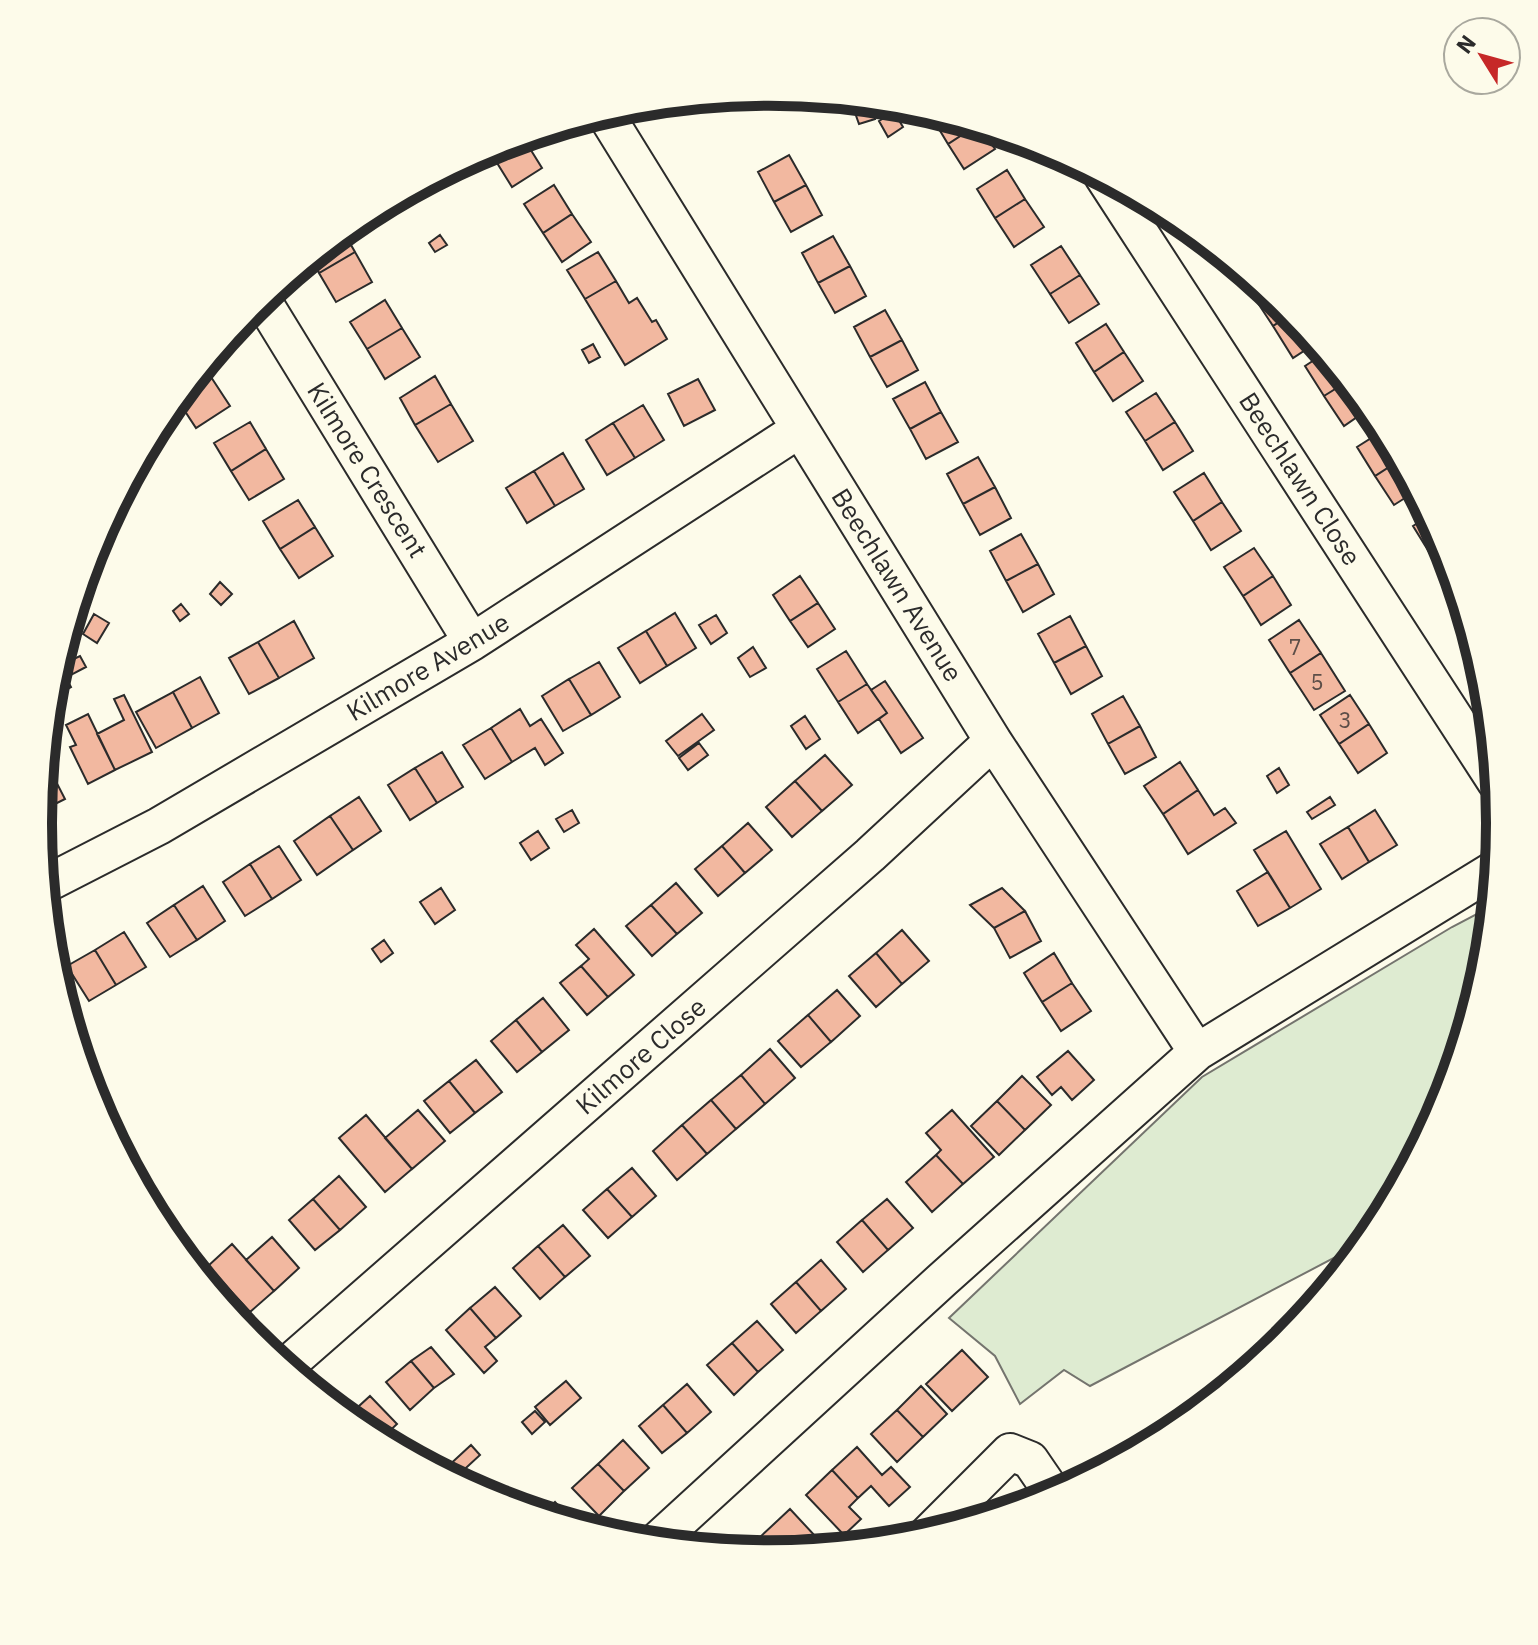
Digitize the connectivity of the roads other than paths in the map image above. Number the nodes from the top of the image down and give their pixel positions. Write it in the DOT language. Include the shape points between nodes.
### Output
graph roads {
  1 [pos="611,123"];
  2 [pos="1115,195"];
  3 [pos="268,310"];
  4 [pos="800,429"];
  5 [pos="472,642"];
  6 [pos="993,741"];
  7 [pos="1483,762"];
  8 [pos="1483,876"];
  9 [pos="55,879"];
  10 [pos="1197,1052"];
  11 [pos="293,1360"];
  12 [pos="1046,1484"];
  13 [pos="944,1518"];
  14 [pos="667,1532"];
  1 -- 4 [label="street, Beechlawn Avenue"];
  2 -- 7 [label="street, Beechlawn Close"];
  3 -- 5 [label="street, Kilmore Crescent"];
  4 -- 5 [label="street, Kilmore Avenue"];
  4 -- 6 [label="street, Beechlawn Avenue"];
  5 -- 9 [label="street, Kilmore Avenue" via="159,826"];
  6 -- 10 [label="street, Beechlawn Avenue"];
  6 -- 11 [label="street, Kilmore Close"];
  8 -- 10 [label="street"];
  10 -- 14 [label="street"];
  12 -- 13 [label="street" via="1030,1460 1010,1452"];
}
